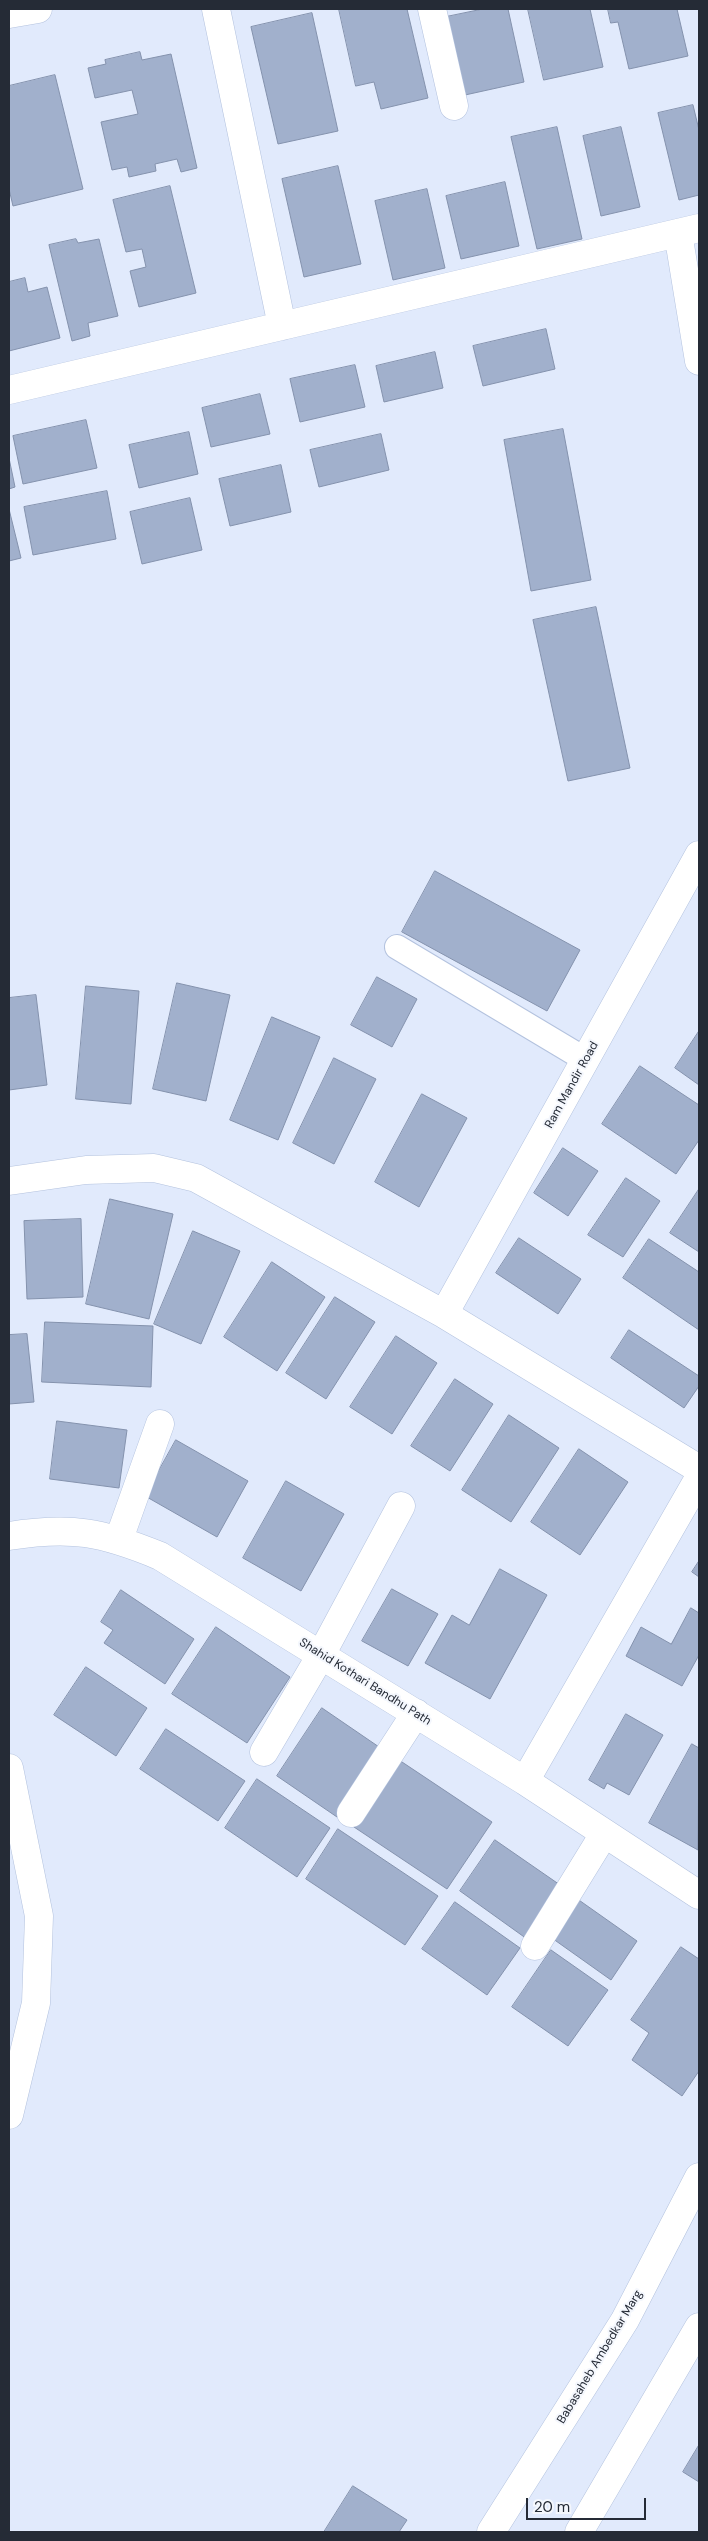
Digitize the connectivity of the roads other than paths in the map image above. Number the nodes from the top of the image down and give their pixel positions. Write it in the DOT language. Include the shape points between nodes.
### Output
graph roads {
  1 [pos="38,9"];
  2 [pos="216,9"];
  3 [pos="432,9"];
  4 [pos="9,14"];
  5 [pos="454,106"];
  6 [pos="689,230"];
  7 [pos="282,326"];
  8 [pos="699,361"];
  9 [pos="9,390"];
  10 [pos="699,855"];
  11 [pos="397,947"];
  12 [pos="586,1060"];
  13 [pos="9,1181"];
  14 [pos="444,1314"];
  15 [pos="160,1424"];
  16 [pos="699,1469"];
  17 [pos="699,1478"];
  18 [pos="400,1506"];
  19 [pos="9,1536"];
  20 [pos="119,1539"];
  21 [pos="321,1655"];
  22 [pos="416,1712"];
  23 [pos="264,1752"];
  24 [pos="9,1768"];
  25 [pos="526,1781"];
  26 [pos="351,1813"];
  27 [pos="604,1834"];
  28 [pos="698,1891"];
  29 [pos="535,1946"];
  30 [pos="9,2115"];
  31 [pos="699,2177"];
  32 [pos="699,2327"];
  33 [pos="491,2532"];
  34 [pos="581,2532"];
  1 -- 4 [label="street"];
  2 -- 7 [label="street"];
  3 -- 5 [label="street"];
  6 -- 7 [label="street"];
  6 -- 8 [label="street"];
  7 -- 9 [label="street"];
  10 -- 12 [label="street, Ram Mandir Road"];
  11 -- 12 [label="lane"];
  12 -- 14 [label="street, Ram Mandir Road"];
  13 -- 14 [label="street" via="86,1170 154,1168 196,1178"];
  14 -- 16 [label="street"];
  15 -- 20 [label="street"];
  17 -- 25 [label="street"];
  18 -- 21 [label="street"];
  19 -- 20 [label="street, Shahid Kothari Bandhu Path" via="40,1531 79,1531"];
  20 -- 21 [label="street, Shahid Kothari Bandhu Path" via="160,1556"];
  21 -- 22 [label="street, Shahid Kothari Bandhu Path"];
  21 -- 23 [label="street"];
  22 -- 25 [label="street, Shahid Kothari Bandhu Path"];
  22 -- 26 [label="street"];
  24 -- 30 [label="street" via="38,1916 36,2002"];
  25 -- 27 [label="street, Shahid Kothari Bandhu Path"];
  27 -- 28 [label="street, Shahid Kothari Bandhu Path"];
  27 -- 29 [label="street"];
  31 -- 33 [label="street, Babasaheb Ambedkar Marg" via="625,2320"];
  32 -- 34 [label="street"];
}
